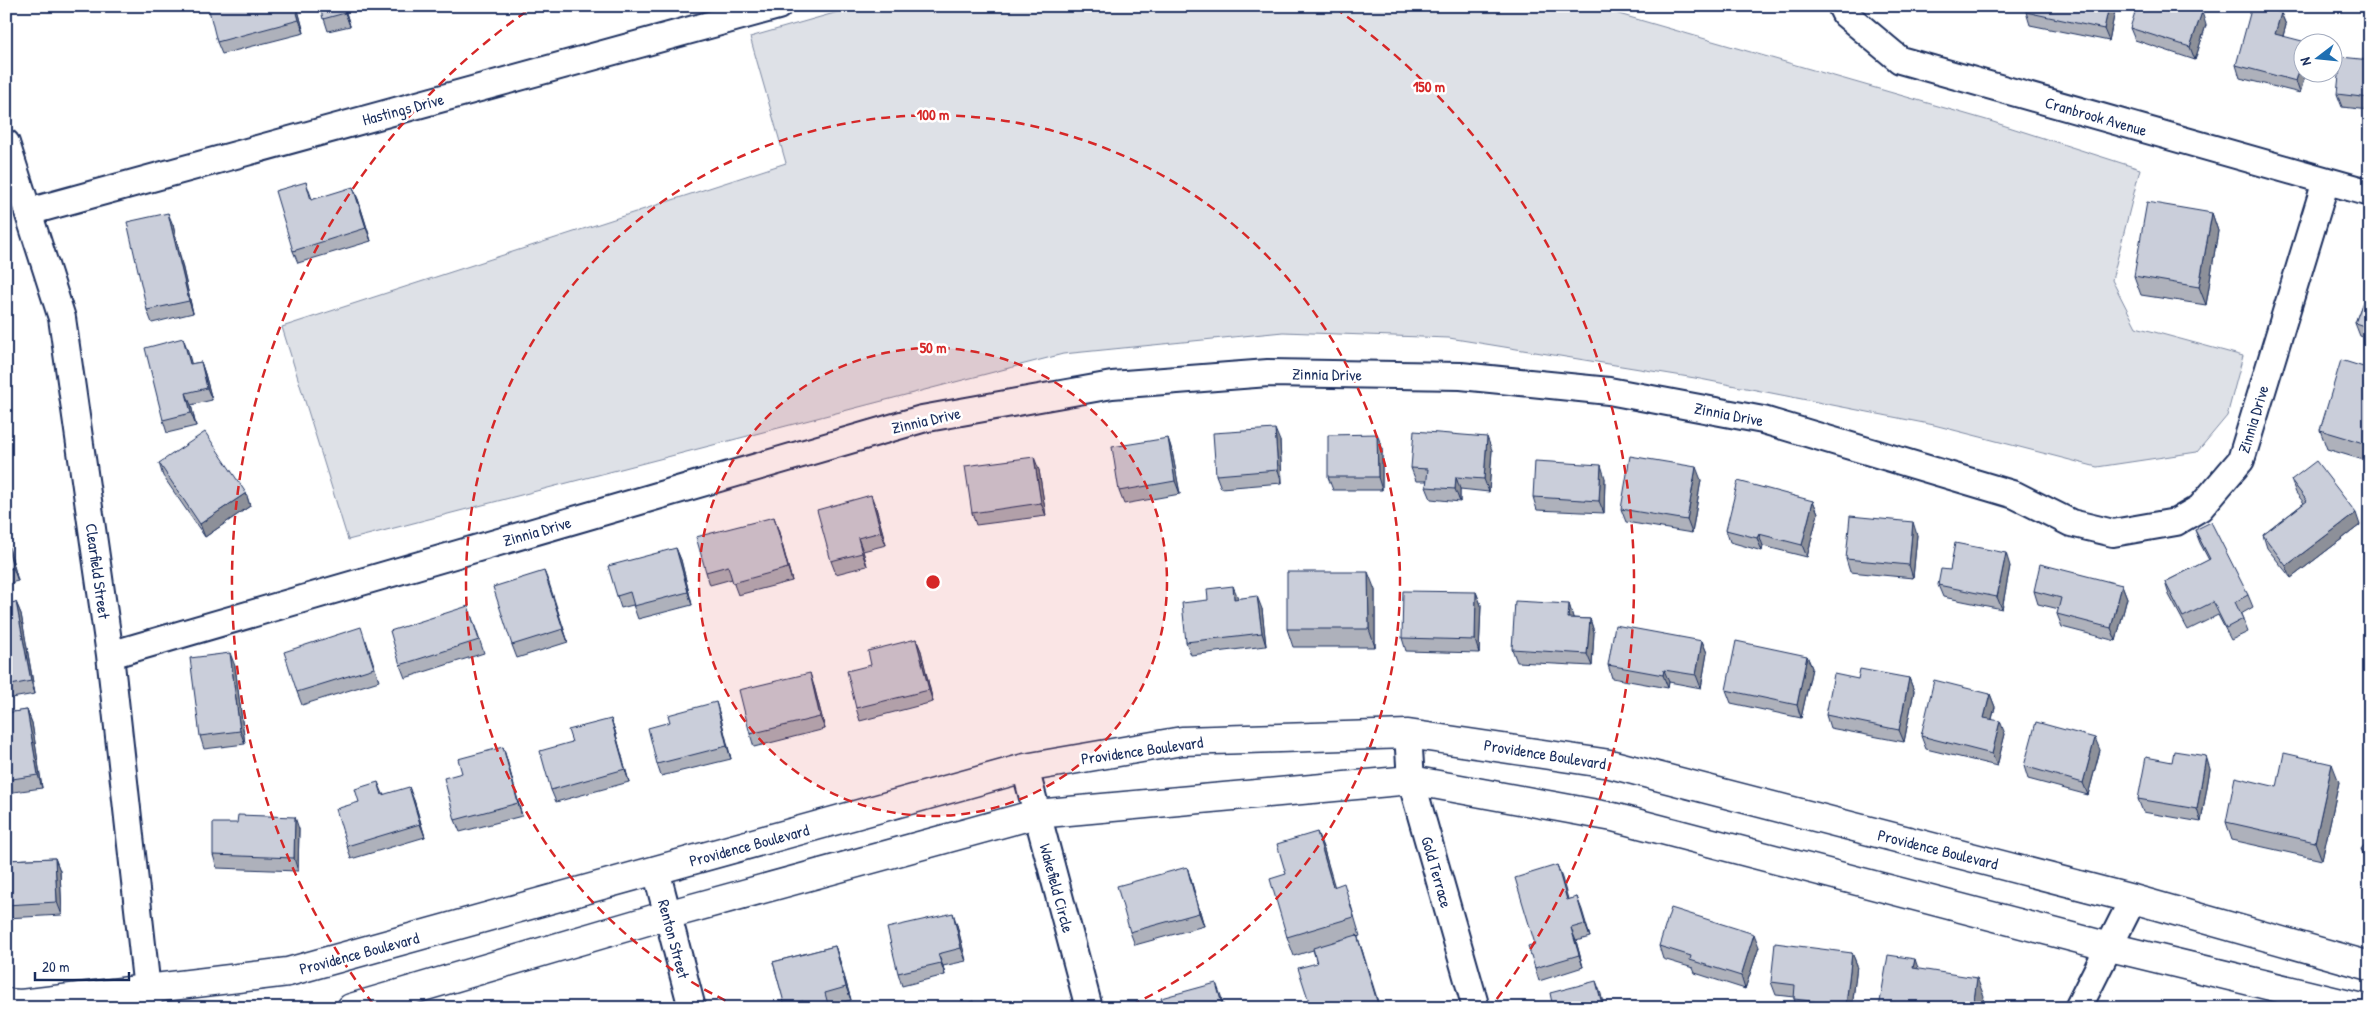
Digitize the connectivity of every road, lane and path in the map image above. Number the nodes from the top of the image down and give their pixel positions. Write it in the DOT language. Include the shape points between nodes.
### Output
graph roads {
  1 [pos="778,6"];
  2 [pos="1841,6"];
  3 [pos="6,143"];
  4 [pos="2326,180"];
  5 [pos="2370,193"];
  6 [pos="28,212"];
  7 [pos="110,655"];
  8 [pos="1408,734"];
  9 [pos="1025,768"];
  10 [pos="1411,780"];
  11 [pos="1036,814"];
  12 [pos="656,870"];
  13 [pos="2133,899"];
  14 [pos="668,914"];
  15 [pos="2110,947"];
  16 [pos="2370,966"];
  17 [pos="149,999"];
  18 [pos="6,1003"];
  19 [pos="351,1008"];
  20 [pos="692,1008"];
  21 [pos="1089,1008"];
  22 [pos="1476,1008"];
  23 [pos="2078,1008"];
  24 [pos="2362,1008"];
  1 -- 6 [label="street, Hastings Drive"];
  2 -- 4 [label="street, Cranbrook Avenue" via="1845,14 1900,60"];
  3 -- 6 [label="street, Clearfield Street"];
  4 -- 5 [label="street, Cranbrook Avenue"];
  4 -- 7 [label="street, Zinnia Drive" via="2241,460 2200,508 2176,522 2113,533 2071,523 2015,495 1763,420 1610,391 1461,376 1268,373 1112,385 922,418"];
  6 -- 7 [label="street, Clearfield Street" via="62,318"];
  7 -- 17 [label="street, Clearfield Street"];
  8 -- 9 [label="main road, Providence Boulevard" via="1182,741"];
  8 -- 10 [label="street, Gold Terrace"];
  8 -- 13 [label="main road, Providence Boulevard" via="1610,764"];
  9 -- 11 [label="street, Wakefield Circle"];
  9 -- 12 [label="main road, Providence Boulevard"];
  10 -- 11 [label="main road"];
  10 -- 15 [label="main road" via="1612,817"];
  10 -- 22 [label="street, Gold Terrace"];
  11 -- 14 [label="main road"];
  11 -- 21 [label="street, Wakefield Circle"];
  12 -- 14 [label="street, Renton Street"];
  12 -- 17 [label="main road, Providence Boulevard" via="288,972"];
  13 -- 15 [label="street"];
  13 -- 16 [label="main road, Providence Boulevard"];
  14 -- 19 [label="main road"];
  14 -- 20 [label="street, Renton Street"];
  15 -- 23 [label="street"];
  15 -- 24 [label="main road"];
  17 -- 18 [label="main road, Providence Boulevard"];
}
